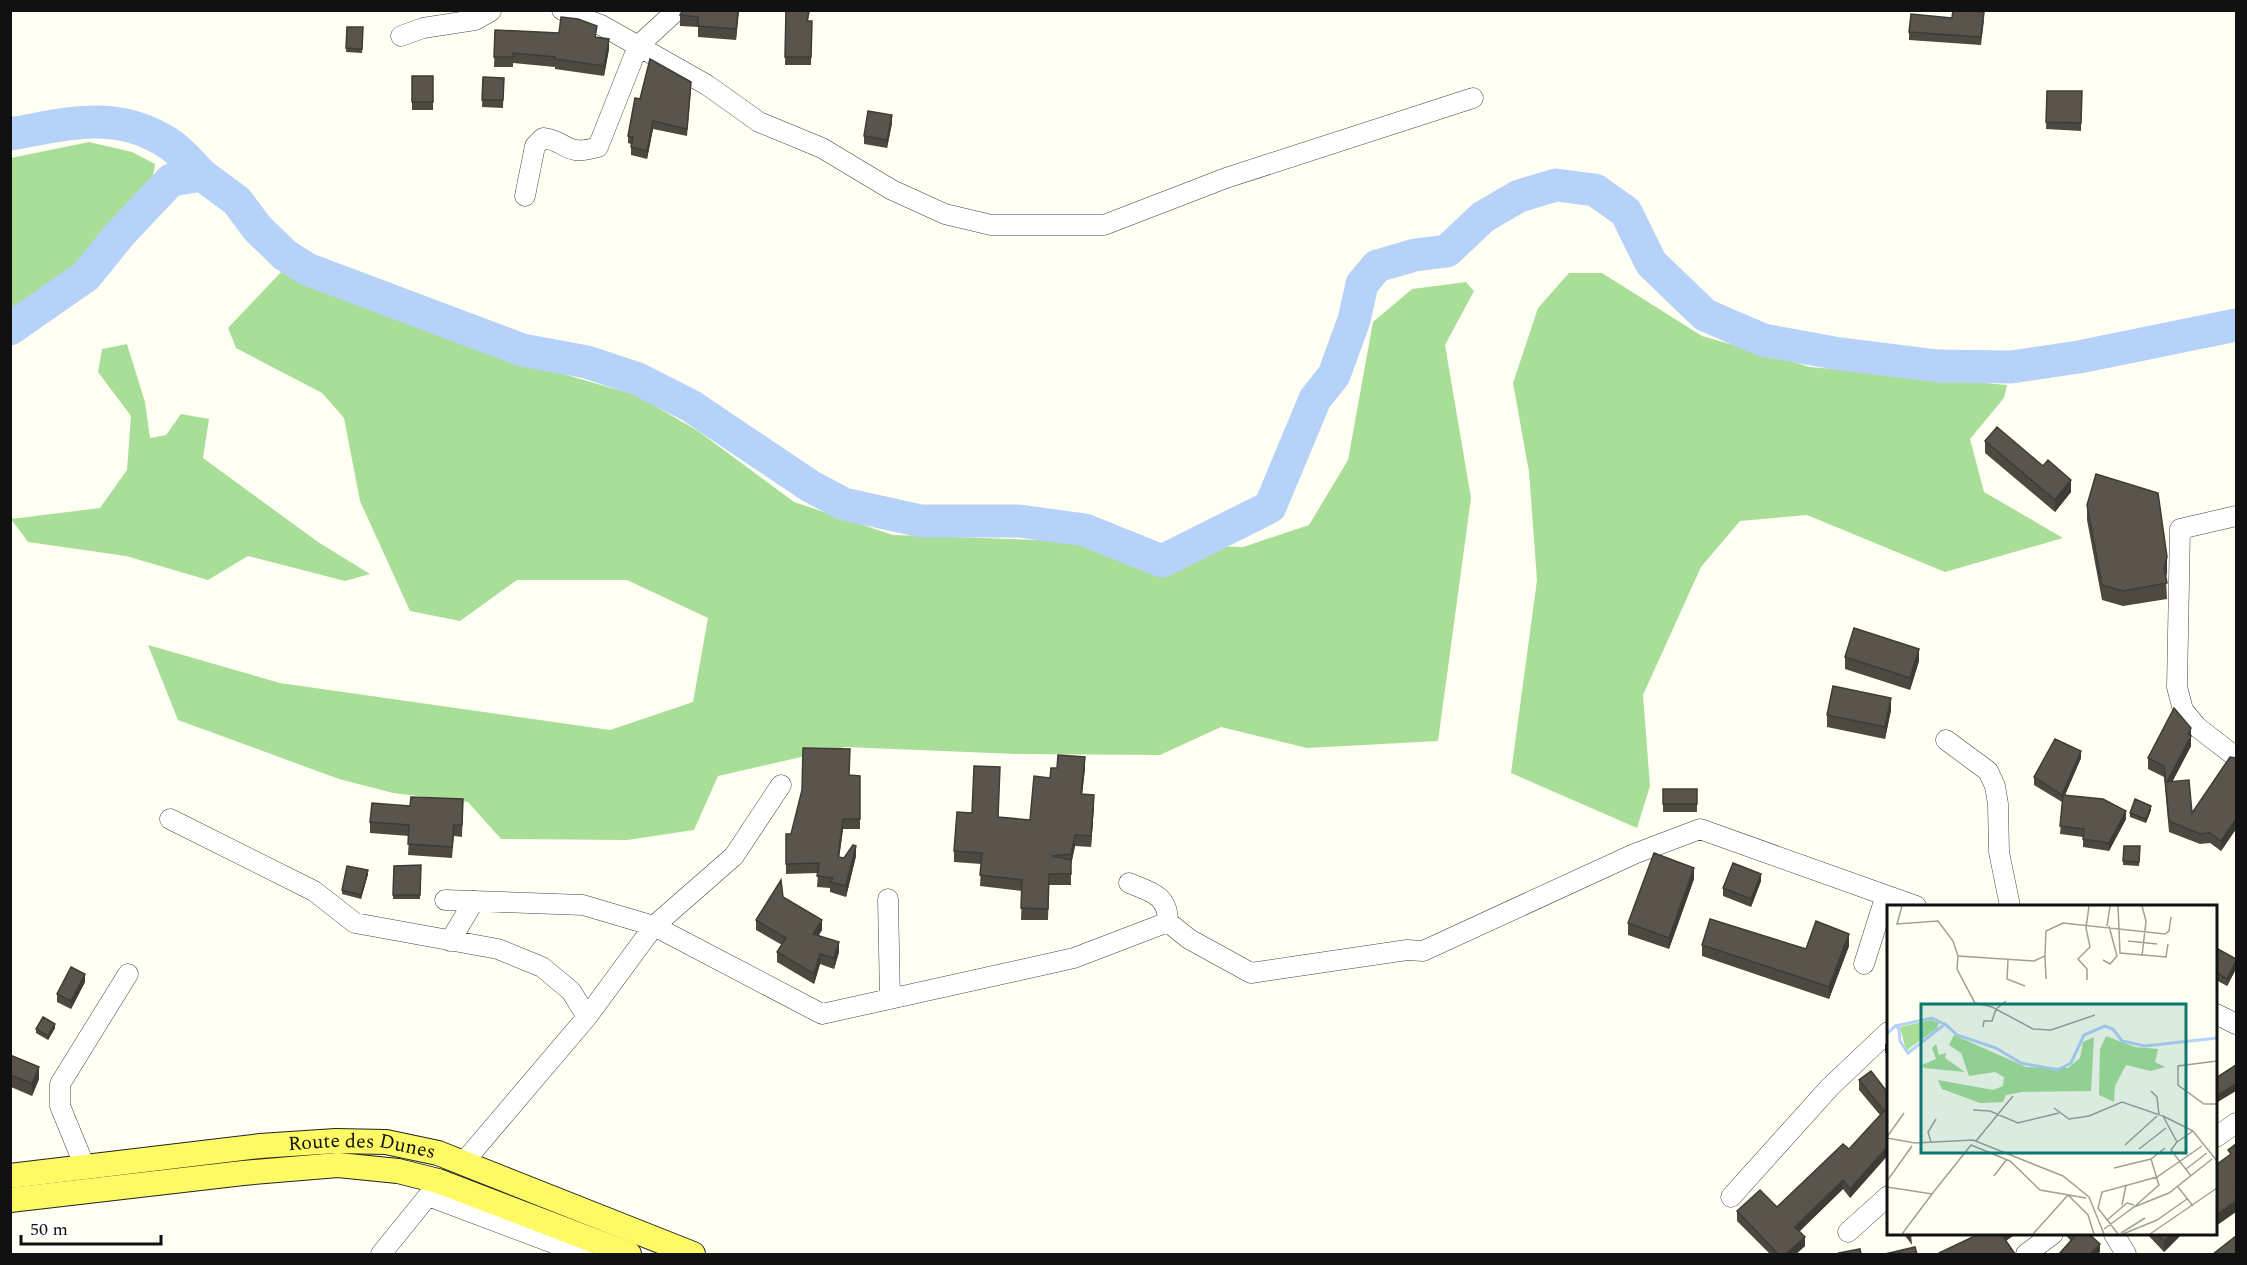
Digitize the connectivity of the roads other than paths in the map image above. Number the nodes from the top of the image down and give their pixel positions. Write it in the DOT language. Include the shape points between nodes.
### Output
graph roads {
  1 [pos="562,10"];
  2 [pos="677,10"];
  3 [pos="491,11"];
  4 [pos="401,36"];
  5 [pos="638,46"];
  6 [pos="1473,98"];
  7 [pos="525,196"];
  8 [pos="2236,516"];
  9 [pos="1946,740"];
  10 [pos="2236,757"];
  11 [pos="781,785"];
  12 [pos="171,819"];
  13 [pos="1129,883"];
  14 [pos="1886,895"];
  15 [pos="888,899"];
  16 [pos="445,900"];
  17 [pos="474,901"];
  18 [pos="1913,905"];
  19 [pos="2010,905"];
  20 [pos="1168,922"];
  21 [pos="654,926"];
  22 [pos="450,941"];
  23 [pos="1864,964"];
  24 [pos="128,974"];
  25 [pos="890,999"];
  26 [pos="2217,1014"];
  27 [pos="587,1017"];
  28 [pos="2236,1024"];
  29 [pos="1887,1033"];
  30 [pos="2236,1123"];
  31 [pos="2217,1136"];
  32 [pos="463,1163"];
  33 [pos="85,1167"];
  34 [pos="10,1176"];
  35 [pos="1731,1197"];
  36 [pos="1887,1197"];
  37 [pos="10,1200"];
  38 [pos="1848,1232"];
  39 [pos="2050,1235"];
  40 [pos="2115,1235"];
  41 [pos="381,1254"];
  42 [pos="582,1254"];
  43 [pos="629,1254"];
  44 [pos="693,1254"];
  45 [pos="2026,1254"];
  46 [pos="2126,1254"];
  1 -- 5 [label="street" via="601,25"];
  2 -- 5 [label="street"];
  3 -- 4 [label="street" via="475,20 423,28"];
  5 -- 6 [label="street" via="707,85 759,122 822,148 892,190 945,214 991,225 1104,225 1226,178"];
  5 -- 7 [label="street" via="598,147 583,152 543,138 535,146"];
  8 -- 10 [label="street" via="2180,529 2177,687 2183,710 2197,728"];
  9 -- 19 [label="street" via="1988,771 1995,786 1999,852"];
  11 -- 21 [label="street" via="734,856"];
  12 -- 22 [label="street" via="314,891 355,923"];
  13 -- 20 [label="street" via="1156,894 1168,908"];
  14 -- 18 [label="street"];
  14 -- 20 [label="street" via="1700,829 1423,951 1407,950 1251,973 1189,939"];
  14 -- 23 [label="street"];
  15 -- 25 [label="street"];
  16 -- 17 [label="street"];
  17 -- 21 [label="street" via="584,905"];
  17 -- 22 [label="street"];
  20 -- 25 [label="street" via="1074,958"];
  21 -- 25 [label="street" via="822,1014"];
  21 -- 27 [label="street"];
  22 -- 27 [label="street" via="498,949 542,967 571,992"];
  24 -- 33 [label="street" via="60,1084 60,1106"];
  26 -- 28 [label="street"];
  27 -- 32 [label="street"];
  29 -- 35 [label="street" via="1830,1087"];
  30 -- 31 [label="street"];
  32 -- 33 [label="main road, Route des Dunes" via="438,1153 386,1142 336,1141"];
  32 -- 44 [label="main road, Route des Dunes"];
  33 -- 34 [label="main road, Route des Dunes"];
  36 -- 38 [label="street"];
  37 -- 43 [label="main road, Route des Dunes" via="338,1165 398,1171 438,1181"];
  39 -- 45 [label="street"];
  40 -- 46 [label="street"];
  41 -- 42 [label="street" via="428,1196"];
}
